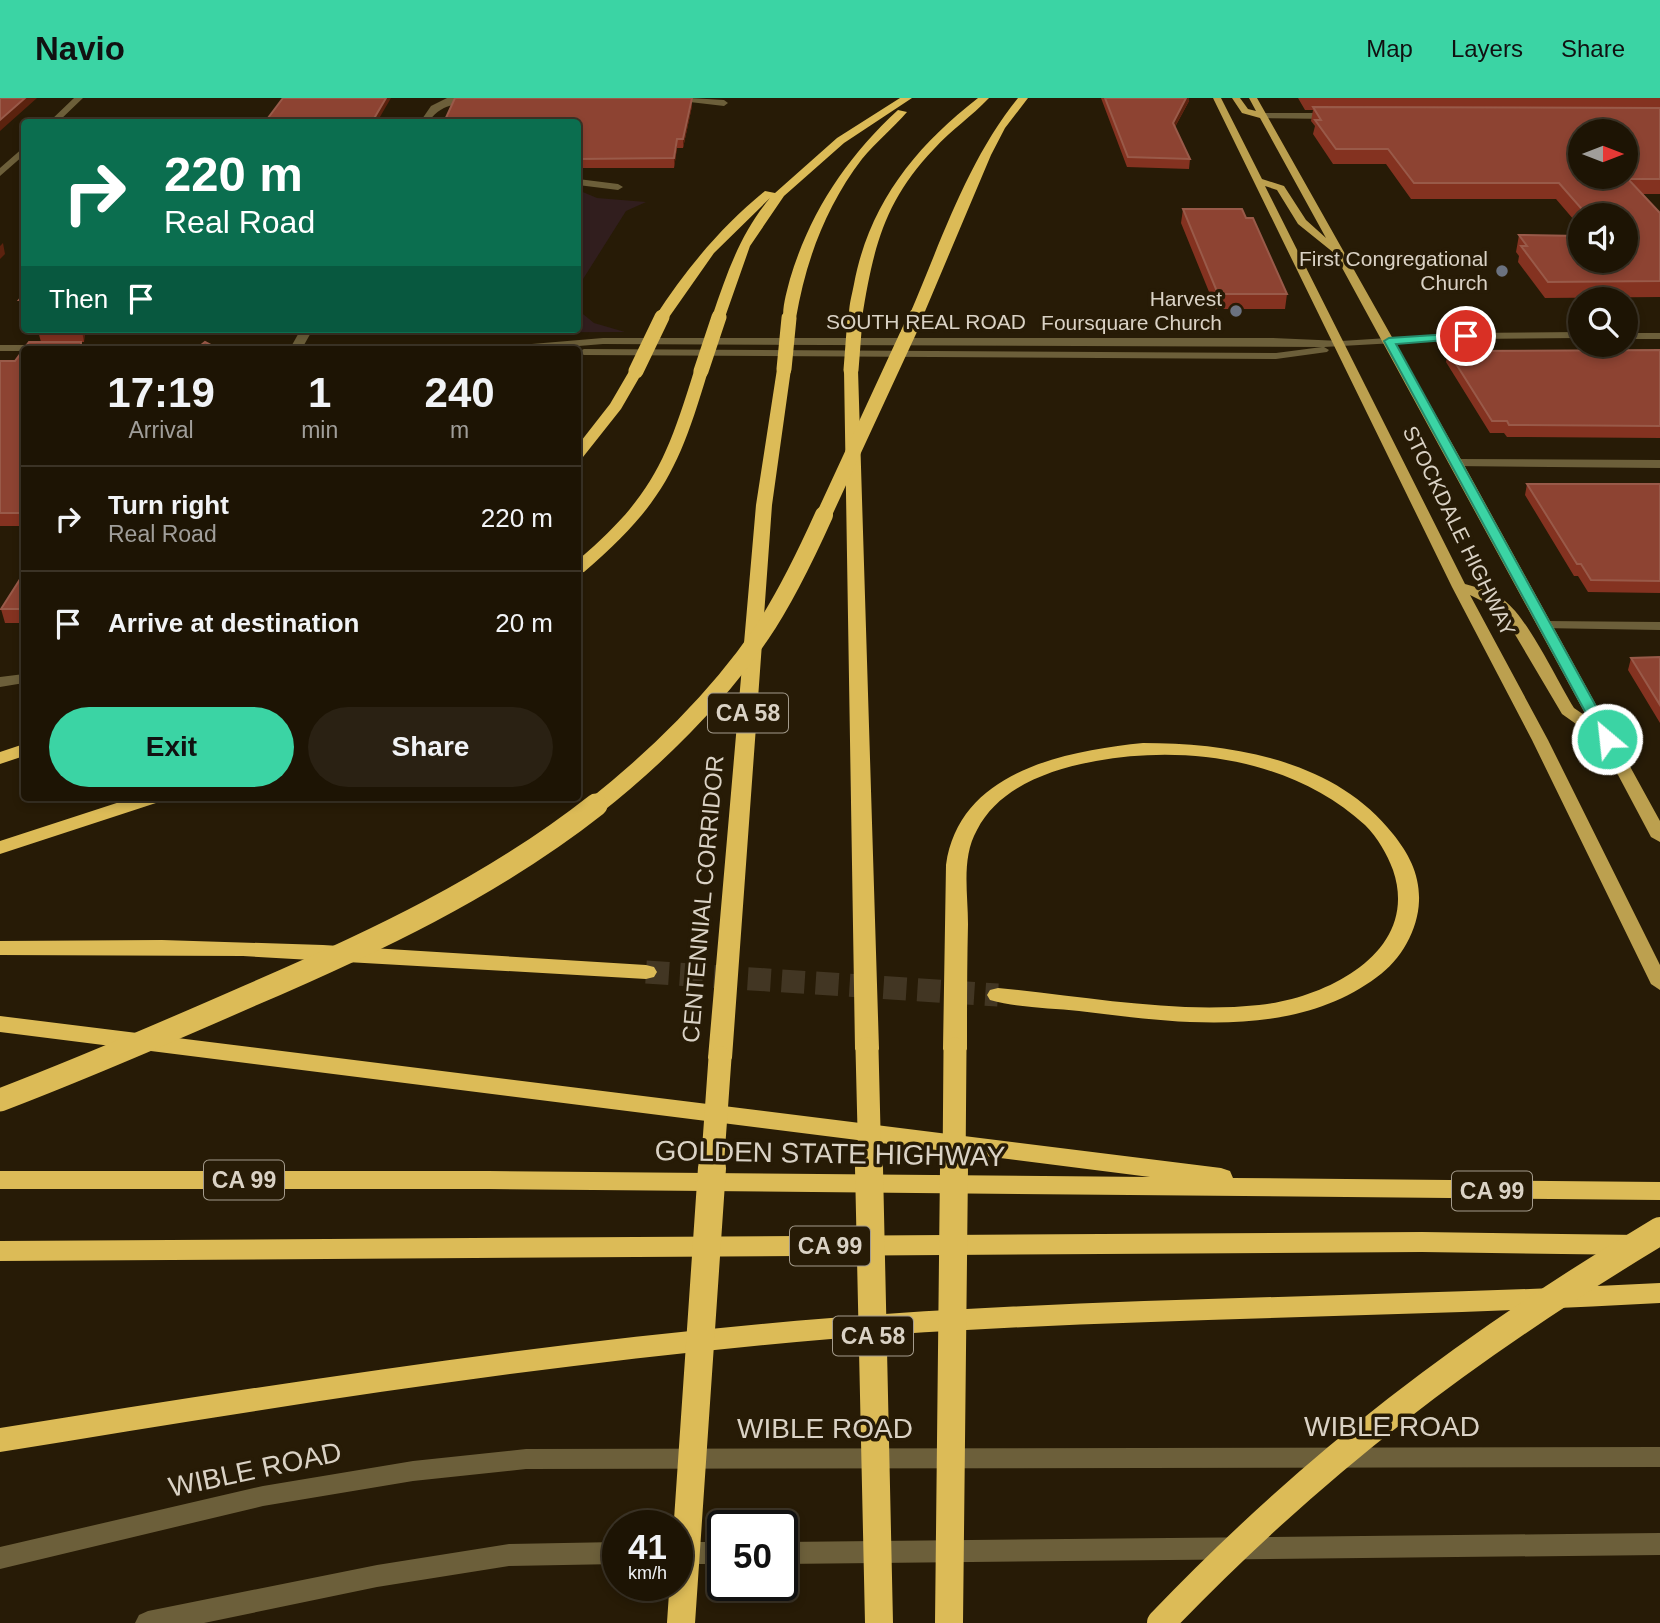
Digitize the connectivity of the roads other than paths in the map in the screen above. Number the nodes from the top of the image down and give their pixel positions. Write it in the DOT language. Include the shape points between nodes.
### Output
graph roads {
  1 [pos="79,98"];
  2 [pos="489,98"];
  3 [pos="907,98"];
  4 [pos="920,98"];
  5 [pos="984,98"];
  6 [pos="1023,98"];
  7 [pos="1217,98"];
  8 [pos="1236,98"];
  9 [pos="1254,98"];
  10 [pos="653,99"];
  11 [pos="724,103"];
  12 [pos="1263,116"];
  13 [pos="1346,116"];
  14 [pos="56,119"];
  15 [pos="426,119"];
  16 [pos="21,153"];
  17 [pos="811,164"];
  18 [pos="0,173"];
  19 [pos="1259,181"];
  20 [pos="581,182"];
  21 [pos="618,187"];
  22 [pos="1342,257"];
  23 [pos="1568,335"];
  24 [pos="1638,335"];
  25 [pos="1660,336"];
  26 [pos="1389,341"];
  27 [pos="1341,344"];
  28 [pos="544,346"];
  29 [pos="0,348"];
  30 [pos="21,348"];
  31 [pos="581,352"];
  32 [pos="581,450"];
  33 [pos="1457,463"];
  34 [pos="1660,464"];
  35 [pos="581,565"];
  36 [pos="1459,587"];
  37 [pos="1545,625"];
  38 [pos="1660,626"];
  39 [pos="21,679"];
  40 [pos="0,682"];
  41 [pos="1607,739"];
  42 [pos="21,751"];
  43 [pos="0,758"];
  44 [pos="143,801"];
  45 [pos="1660,837"];
  46 [pos="0,848"];
  47 [pos="0,948"];
  48 [pos="646,972"];
  49 [pos="1660,984"];
  50 [pos="998,995"];
  51 [pos="0,1024"];
  52 [pos="0,1100"];
  53 [pos="0,1180"];
  54 [pos="1324,1190"];
  55 [pos="1660,1191"];
  56 [pos="1660,1231"];
  57 [pos="1660,1245"];
  58 [pos="0,1251"];
  59 [pos="1660,1293"];
  60 [pos="0,1440"];
  61 [pos="1660,1457"];
  62 [pos="1660,1544"];
  63 [pos="602,1553"];
  64 [pos="798,1553"];
  65 [pos="0,1558"];
  66 [pos="148,1623"];
  67 [pos="681,1623"];
  68 [pos="879,1623"];
  69 [pos="949,1623"];
  70 [pos="1161,1623"];
  1 -- 14 [label="street"];
  2 -- 15 [label="street" via="444,100 433,106"];
  3 -- 17 [label="highway"];
  4 -- 67 [label="highway, CENTENNIAL CORRIDOR / CA 58, bridge" via="878,135 830,198 806,246 789,318 764,505"];
  5 -- 68 [label="highway, CA 58, bridge" via="928,148 886,206 868,249 851,370"];
  6 -- 52 [label="highway, bridge" via="985,155 802,563 772,616 698,711 610,794 554,838 419,917 319,966"];
  7 -- 19 [label="main road, STOCKDALE HIGHWAY"];
  8 -- 12 [label="main road" via="1245,111"];
  9 -- 12 [label="main road, STOCKDALE HIGHWAY"];
  10 -- 11 [label="street"];
  12 -- 13 [label="street"];
  12 -- 22 [label="main road, STOCKDALE HIGHWAY"];
  16 -- 18 [label="street"];
  17 -- 32 [label="highway, bridge" via="728,229 695,266 662,317 617,405"];
  17 -- 35 [label="highway, bridge" via="773,201 749,236 680,439 659,482 622,528"];
  19 -- 22 [label="main road" via="1281,188 1302,222"];
  19 -- 27 [label="main road, STOCKDALE HIGHWAY"];
  20 -- 21 [label="street"];
  22 -- 26 [label="main road, STOCKDALE HIGHWAY"];
  23 -- 26 [label="street, SOUTH REAL ROAD"];
  24 -- 25 [label="street"];
  26 -- 27 [label="street, SOUTH REAL ROAD"];
  26 -- 33 [label="main road, STOCKDALE HIGHWAY"];
  27 -- 28 [label="street, SOUTH REAL ROAD" via="628,341"];
  27 -- 31 [label="street, SOUTH REAL ROAD" via="1276,356"];
  27 -- 36 [label="main road, STOCKDALE HIGHWAY"];
  29 -- 30 [label="street, SOUTH REAL ROAD"];
  33 -- 34 [label="street"];
  33 -- 37 [label="main road, STOCKDALE HIGHWAY"];
  36 -- 41 [label="main road" via="1501,605 1568,711"];
  36 -- 49 [label="main road, STOCKDALE HIGHWAY"];
  37 -- 38 [label="street"];
  37 -- 41 [label="main road, STOCKDALE HIGHWAY"];
  39 -- 40 [label="street"];
  41 -- 45 [label="main road, STOCKDALE HIGHWAY"];
  42 -- 43 [label="highway"];
  44 -- 46 [label="highway"];
  47 -- 48 [label="highway" via="286,950"];
  50 -- 69 [label="highway, bridge" via="1199,1014 1264,1012 1293,1006 1352,985 1391,953 1410,914 1407,874 1387,838 1353,805 1311,780 1261,762 1204,751 1143,749 1088,756 1042,769 986,804 964,835 957,871"];
  51 -- 54 [label="highway"];
  53 -- 54 [label="highway, GOLDEN STATE HIGHWAY / CA 99" via="488,1180"];
  54 -- 55 [label="highway, GOLDEN STATE HIGHWAY / CA 99"];
  56 -- 70 [label="highway, bridge" via="1558,1290 1411,1394 1249,1534"];
  57 -- 58 [label="highway, CA 99" via="1408,1242"];
  59 -- 60 [label="highway" via="1392,1306 1091,1312 802,1331 439,1371"];
  61 -- 65 [label="street, WIBLE ROAD" via="526,1459 413,1471 263,1496"];
  62 -- 64 [label="street"];
  63 -- 66 [label="street" via="509,1555 377,1576"];
}
